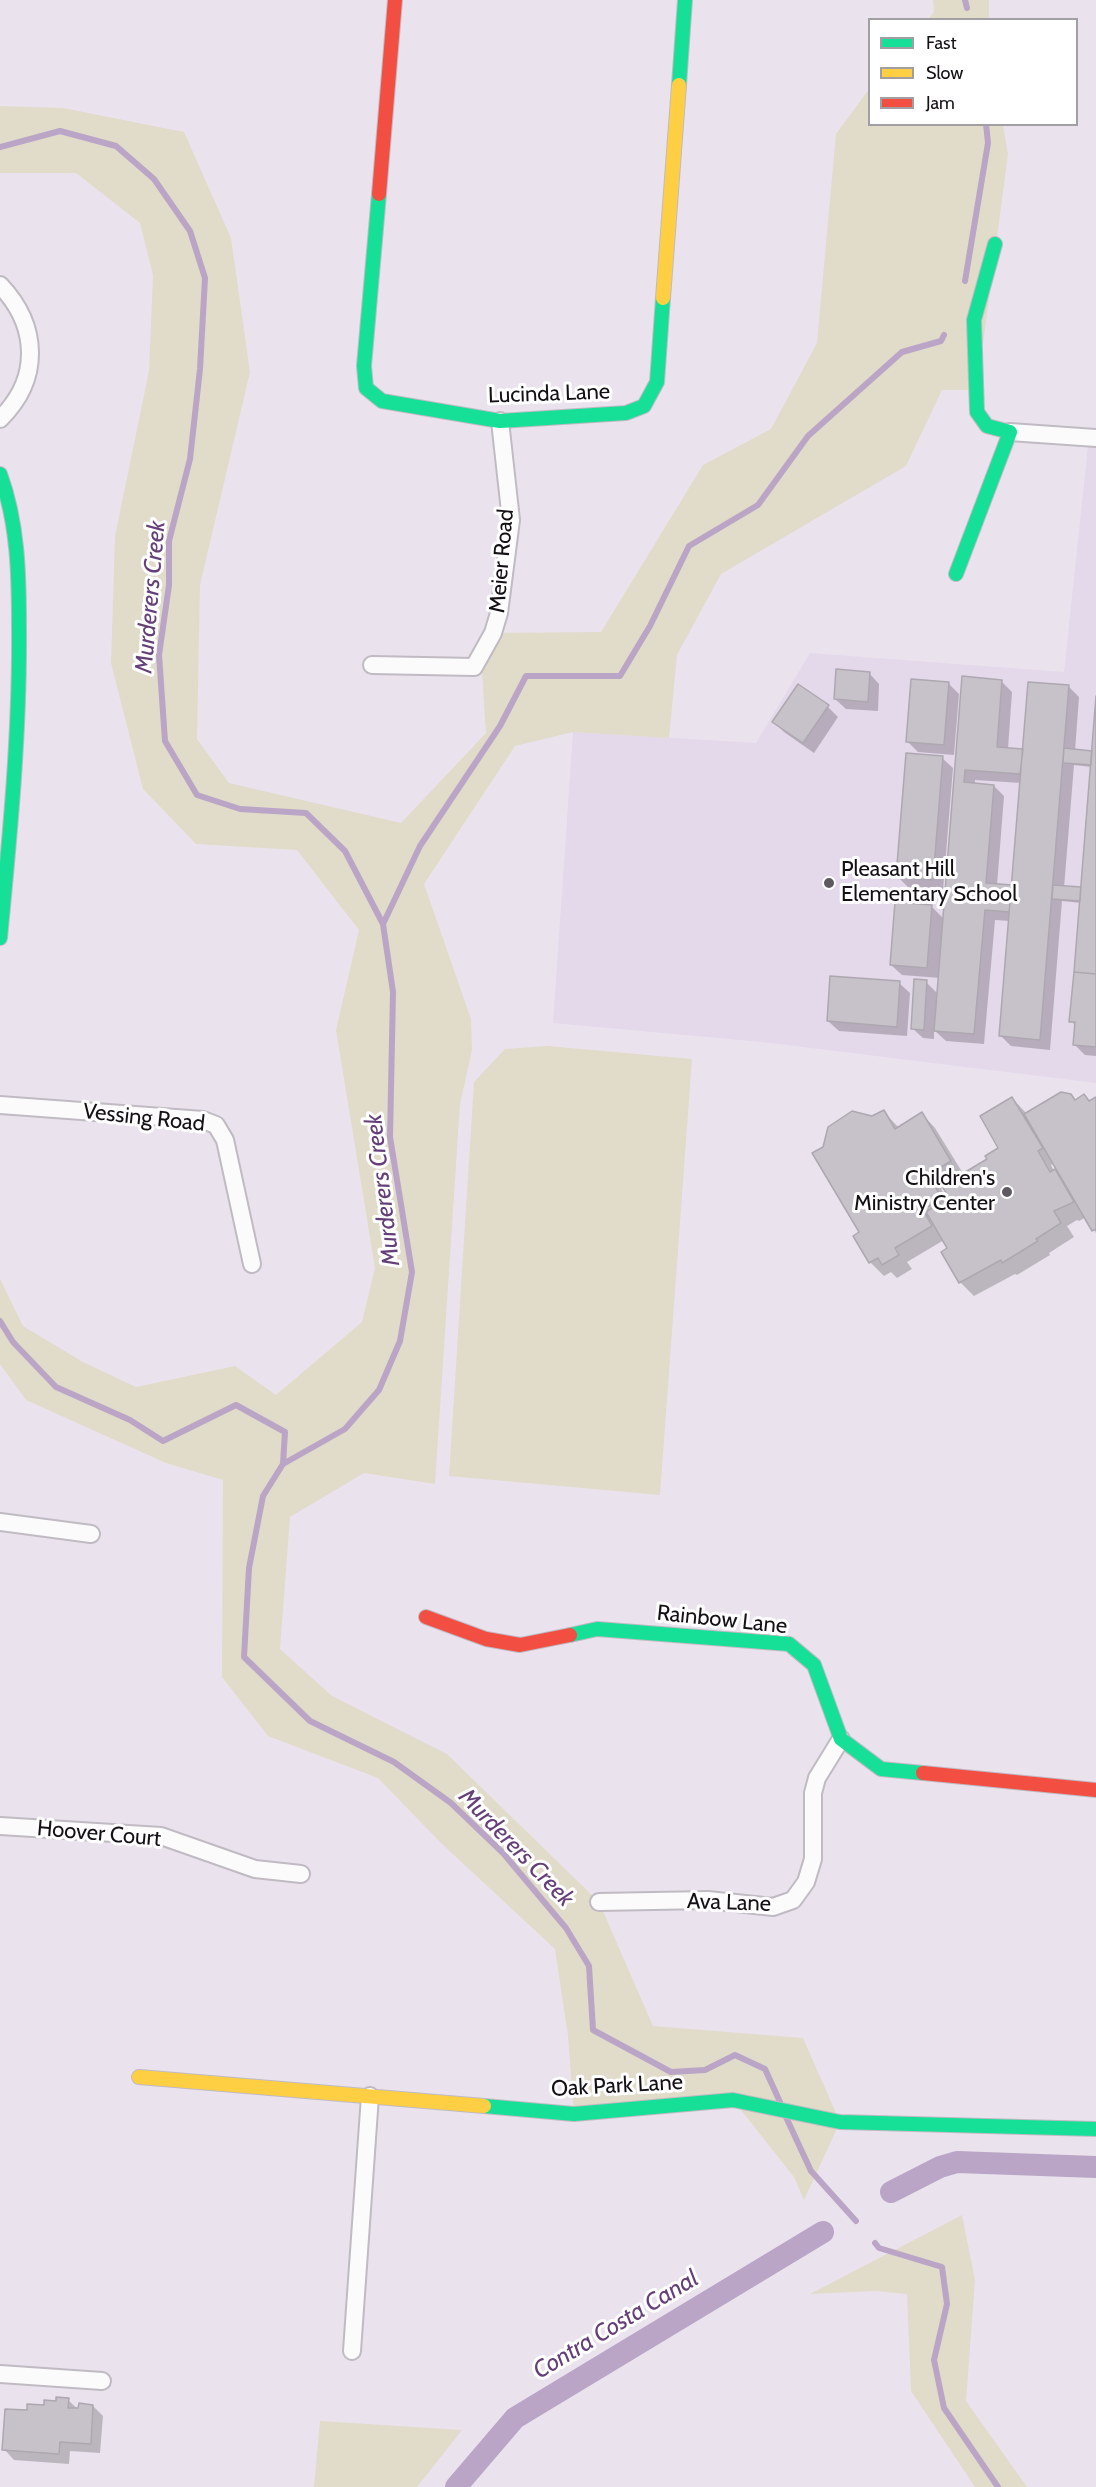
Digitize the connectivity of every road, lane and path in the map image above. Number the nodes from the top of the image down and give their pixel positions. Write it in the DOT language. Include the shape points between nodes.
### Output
graph roads {
  1 [pos="395,0"];
  2 [pos="686,0"];
  3 [pos="995,244"];
  4 [pos="0,285"];
  5 [pos="0,419"];
  6 [pos="500,421"];
  7 [pos="1010,432"];
  8 [pos="1096,438"];
  9 [pos="0,474"];
  10 [pos="956,574"];
  11 [pos="372,665"];
  12 [pos="4,862"];
  13 [pos="0,938"];
  14 [pos="0,1105"];
  15 [pos="252,1264"];
  16 [pos="0,1522"];
  17 [pos="91,1534"];
  18 [pos="426,1617"];
  19 [pos="841,1739"];
  20 [pos="1096,1790"];
  21 [pos="0,1826"];
  22 [pos="301,1874"];
  23 [pos="599,1902"];
  24 [pos="139,2077"];
  25 [pos="370,2096"];
  26 [pos="1096,2129"];
  27 [pos="352,2351"];
  28 [pos="0,2374"];
  29 [pos="102,2381"];
  1 -- 6 [label="street, Lucinda Lane" via="364,366 366,388 382,401"];
  2 -- 6 [label="street, Lucinda Lane" via="657,382 644,406 626,413"];
  3 -- 7 [label="street" via="974,320 977,412 987,426"];
  4 -- 5 [label="street" via="14,300 30,346 30,367 22,393"];
  6 -- 11 [label="street, Meier Road" via="511,520 500,614 494,633 474,667"];
  7 -- 8 [label="street"];
  7 -- 10 [label="street"];
  9 -- 12 [label="street" via="8,492 18,569 21,668"];
  12 -- 13 [label="street"];
  14 -- 15 [label="street, Vessing Road" via="202,1120 216,1125 225,1140"];
  16 -- 17 [label="street"];
  18 -- 19 [label="street, Rainbow Lane" via="520,1645 597,1629 789,1644 814,1665"];
  19 -- 20 [label="street" via="881,1769"];
  19 -- 23 [label="street, Ava Lane" via="817,1778 813,1793 813,1858 806,1882 793,1900 773,1907 708,1900"];
  21 -- 22 [label="street, Hoover Court" via="160,1836 255,1869"];
  24 -- 25 [label="street, Oak Park Lane"];
  25 -- 26 [label="street, Oak Park Lane" via="574,2114 733,2100 840,2122"];
  25 -- 27 [label="street"];
  28 -- 29 [label="street"];
}
